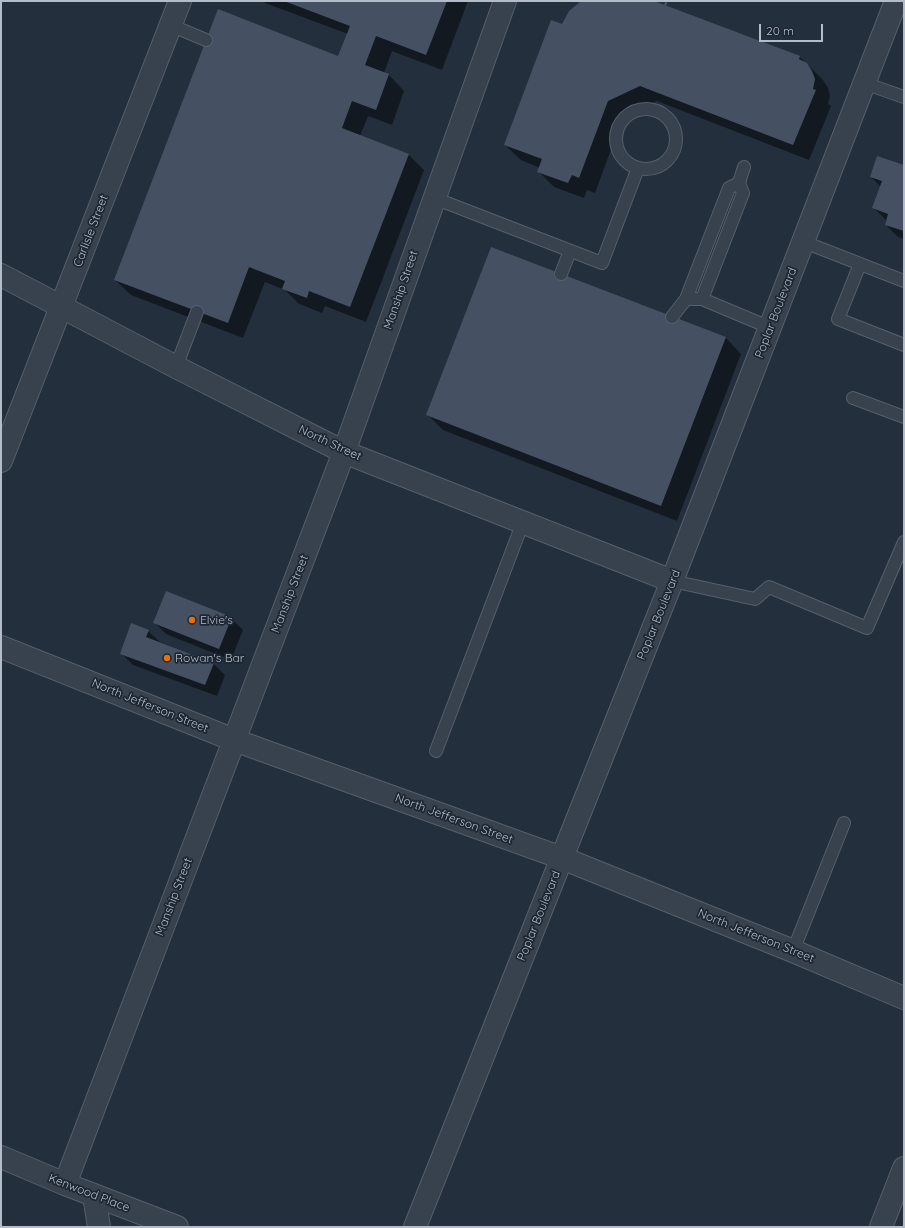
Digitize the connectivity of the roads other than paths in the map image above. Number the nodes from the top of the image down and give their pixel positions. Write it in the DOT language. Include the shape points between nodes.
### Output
graph roads {
  1 [pos="180,1"];
  2 [pos="504,1"];
  3 [pos="896,1"];
  4 [pos="170,25"];
  5 [pos="206,40"];
  6 [pos="864,84"];
  7 [pos="904,97"];
  8 [pos="744,167"];
  9 [pos="638,168"];
  10 [pos="739,183"];
  11 [pos="434,198"];
  12 [pos="804,242"];
  13 [pos="570,251"];
  14 [pos="860,264"];
  15 [pos="561,274"];
  16 [pos="1,275"];
  17 [pos="904,281"];
  18 [pos="686,298"];
  19 [pos="702,299"];
  20 [pos="61,307"];
  21 [pos="197,312"];
  22 [pos="672,316"];
  23 [pos="771,328"];
  24 [pos="904,345"];
  25 [pos="176,366"];
  26 [pos="852,398"];
  27 [pos="904,417"];
  28 [pos="344,452"];
  29 [pos="1,461"];
  30 [pos="523,522"];
  31 [pos="904,542"];
  32 [pos="672,581"];
  33 [pos="1,647"];
  34 [pos="234,740"];
  35 [pos="436,751"];
  36 [pos="844,823"];
  37 [pos="562,858"];
  38 [pos="793,951"];
  39 [pos="904,998"];
  40 [pos="1,1157"];
  41 [pos="904,1168"];
  42 [pos="65,1184"];
  43 [pos="94,1195"];
  44 [pos="99,1227"];
  45 [pos="177,1227"];
  46 [pos="415,1227"];
  47 [pos="881,1227"];
  1 -- 4 [label="street, Carlisle Street"];
  2 -- 11 [label="street, Manship Street"];
  3 -- 6 [label="street, Poplar Boulevard"];
  4 -- 5 [label="lane"];
  4 -- 20 [label="street, Carlisle Street"];
  6 -- 7 [label="lane"];
  6 -- 12 [label="street, Poplar Boulevard"];
  8 -- 10 [label="lane"];
  9 -- 9 [label="lane" via="647,170 658,167 673,153 676,133 672,123 656,110 636,110 621,122 617,130 617,149 622,158"];
  9 -- 13 [label="lane" via="602,263"];
  10 -- 18 [label="lane" via="729,188"];
  10 -- 19 [label="lane" via="743,193"];
  11 -- 13 [label="lane"];
  11 -- 28 [label="street, Manship Street"];
  12 -- 14 [label="lane"];
  12 -- 23 [label="street, Poplar Boulevard"];
  13 -- 15 [label="lane"];
  14 -- 17 [label="lane"];
  14 -- 24 [label="lane" via="838,319"];
  16 -- 20 [label="street, North Street"];
  18 -- 19 [label="lane"];
  18 -- 22 [label="lane"];
  19 -- 23 [label="lane"];
  20 -- 25 [label="street, North Street"];
  20 -- 29 [label="street, Carlisle Street"];
  21 -- 25 [label="lane"];
  23 -- 32 [label="street, Poplar Boulevard"];
  25 -- 28 [label="street, North Street"];
  26 -- 27 [label="lane"];
  28 -- 30 [label="street, North Street"];
  28 -- 34 [label="street, Manship Street"];
  30 -- 32 [label="street, North Street"];
  30 -- 35 [label="lane"];
  31 -- 32 [label="lane" via="867,628 769,587 755,599"];
  32 -- 37 [label="street, Poplar Boulevard"];
  33 -- 34 [label="street, North Jefferson Street"];
  34 -- 37 [label="street, North Jefferson Street"];
  34 -- 42 [label="street, Manship Street"];
  36 -- 38 [label="lane"];
  37 -- 38 [label="street, North Jefferson Street"];
  37 -- 46 [label="street, Poplar Boulevard"];
  38 -- 39 [label="street, North Jefferson Street"];
  40 -- 42 [label="street, Kenwood Place"];
  41 -- 47 [label="street"];
  42 -- 43 [label="street, Kenwood Place"];
  43 -- 44 [label="street"];
  43 -- 45 [label="street, Kenwood Place"];
}
